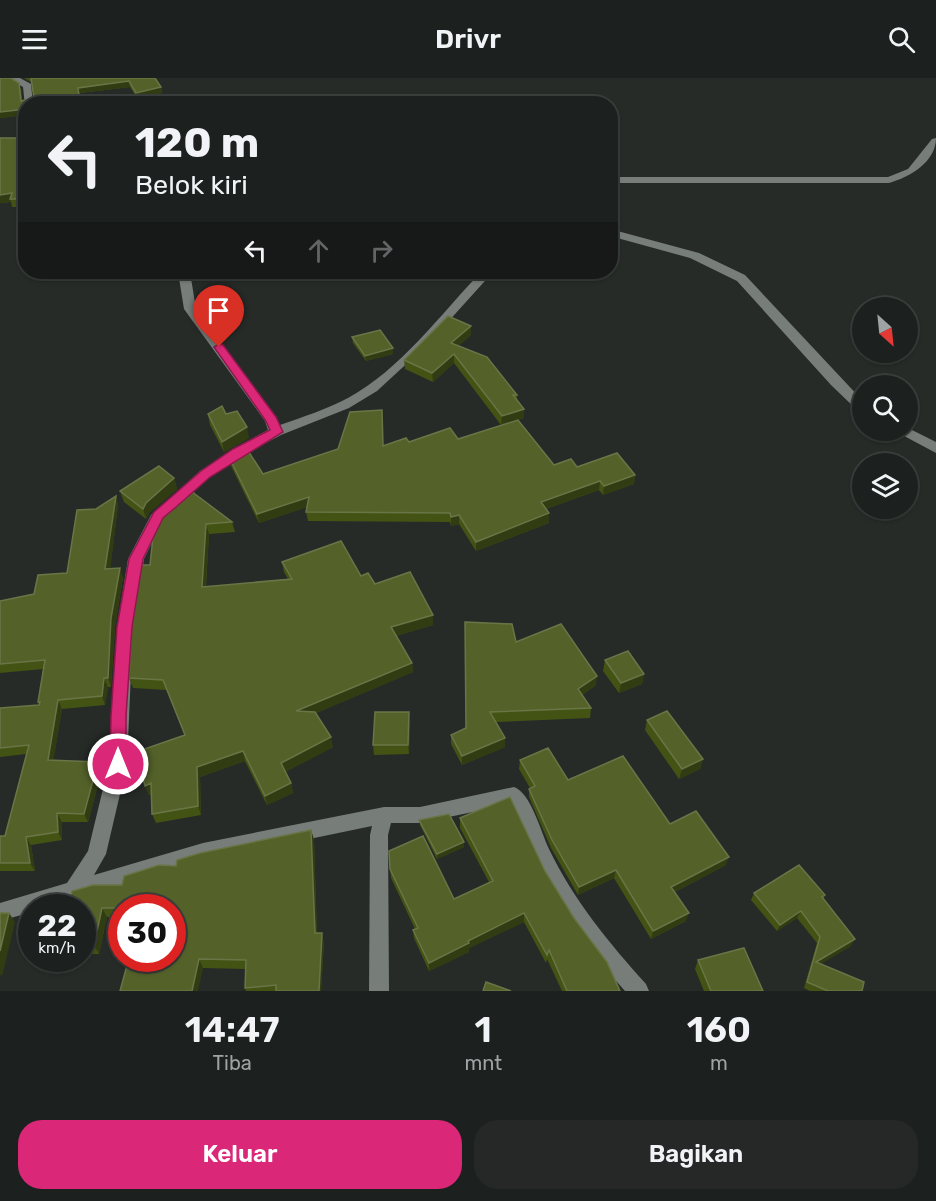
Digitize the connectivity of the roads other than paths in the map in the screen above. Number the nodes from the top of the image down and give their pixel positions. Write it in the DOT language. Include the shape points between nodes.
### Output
graph roads {
  1 [pos="13,78"];
  2 [pos="28,96"];
  3 [pos="936,141"];
  4 [pos="618,180"];
  5 [pos="618,234"];
  6 [pos="185,279"];
  7 [pos="480,279"];
  8 [pos="852,397"];
  9 [pos="276,432"];
  10 [pos="918,439"];
  11 [pos="936,448"];
  12 [pos="384,815"];
  13 [pos="73,890"];
  14 [pos="0,912"];
  15 [pos="379,991"];
  16 [pos="639,991"];
  1 -- 2 [label="street" via="28,86"];
  3 -- 4 [label="street" via="912,171 889,180"];
  5 -- 8 [label="street" via="706,258 741,278"];
  6 -- 9 [label="street" via="190,309"];
  7 -- 9 [label="street" via="380,382 354,400"];
  9 -- 13 [label="street" via="205,474 158,515 136,559 125,627 118,764 98,854"];
  10 -- 11 [label="street"];
  12 -- 13 [label="street" via="203,852"];
  12 -- 15 [label="street" via="379,835"];
  12 -- 16 [label="street" via="420,815 516,796 567,900 604,954"];
  13 -- 14 [label="street"];
}
